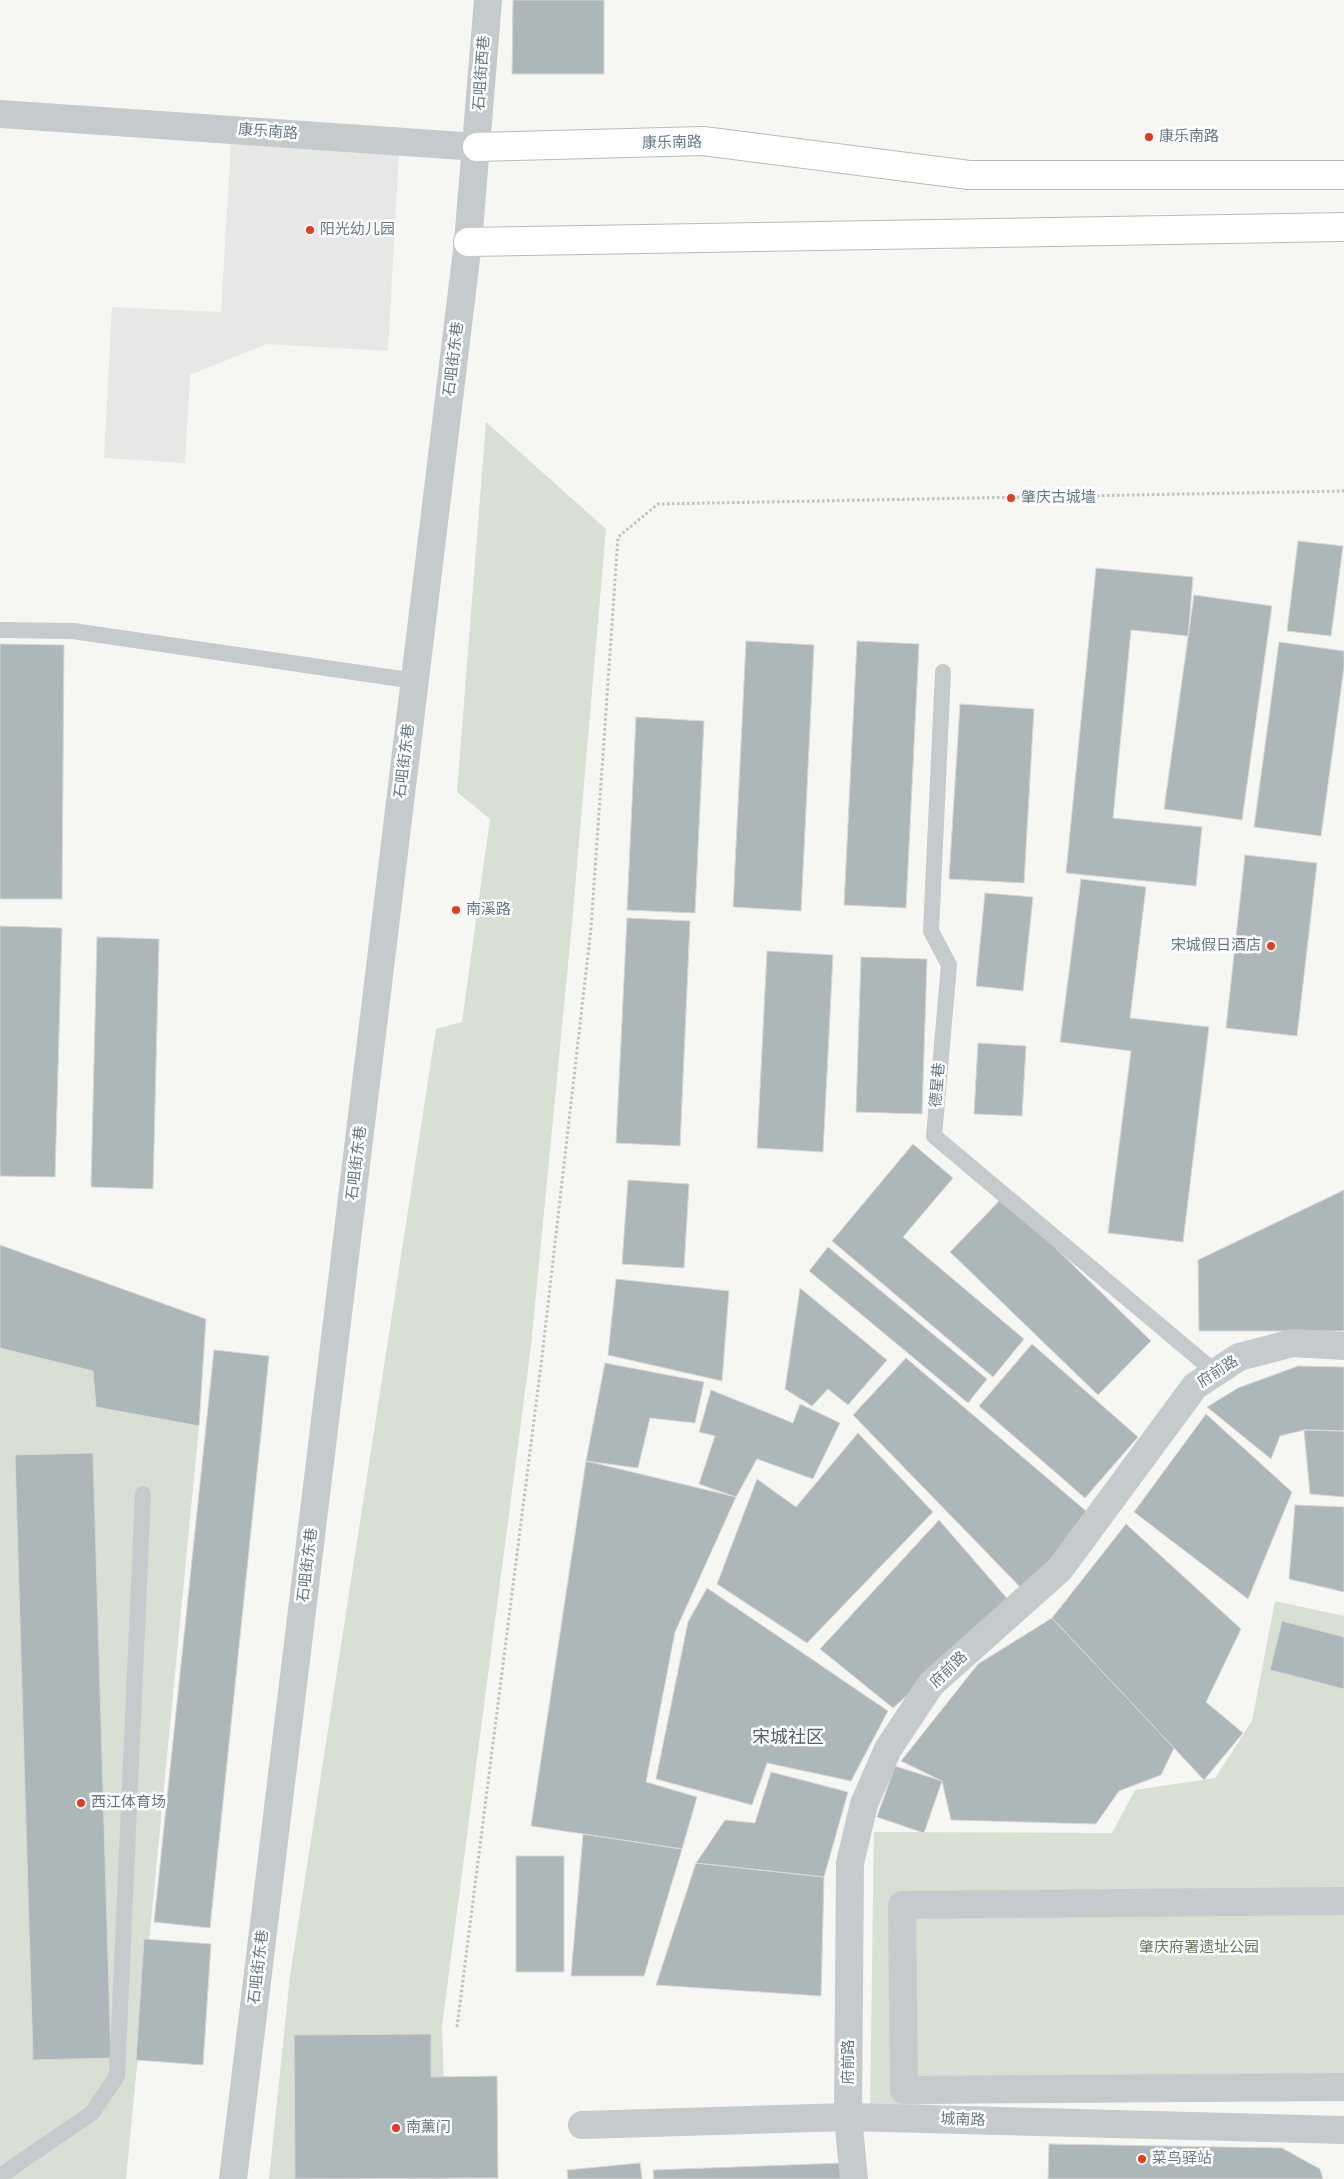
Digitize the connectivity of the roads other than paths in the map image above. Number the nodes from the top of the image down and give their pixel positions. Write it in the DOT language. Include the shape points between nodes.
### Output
graph roads {
  1 [pos="488,0"];
  2 [pos="0,114"];
  3 [pos="477,147"];
  4 [pos="1344,176"];
  5 [pos="1344,227"];
  6 [pos="468,242"];
  7 [pos="0,630"];
  8 [pos="943,672"];
  9 [pos="415,681"];
  10 [pos="1344,1346"];
  11 [pos="1215,1372"];
  12 [pos="143,1494"];
  13 [pos="1344,1901"];
  14 [pos="1344,2087"];
  15 [pos="848,2117"];
  16 [pos="582,2125"];
  17 [pos="1344,2130"];
  18 [pos="0,2176"];
  19 [pos="233,2179"];
  20 [pos="854,2179"];
  1 -- 3 [label="street, 石咀街西巷"];
  2 -- 3 [label="street, 康乐南路"];
  3 -- 4 [label="street, 康乐南路" via="703,141 969,175"];
  3 -- 6 [label="street, 石咀街东巷"];
  5 -- 6 [label="street"];
  6 -- 9 [label="street, 石咀街东巷"];
  7 -- 9 [label="lane" via="73,631"];
  8 -- 11 [label="lane, 德星巷" via="931,931 949,965 934,1136"];
  9 -- 19 [label="street, 石咀街东巷"];
  10 -- 11 [label="street, 府前路" via="1294,1343 1239,1357"];
  11 -- 15 [label="street, 府前路" via="1194,1386 1060,1569 931,1684 888,1749 864,1804 850,1863"];
  12 -- 18 [label="lane" via="117,2076 92,2113"];
  13 -- 14 [label="street" via="902,1905 904,2090"];
  15 -- 16 [label="street, 城南路"];
  15 -- 17 [label="street, 城南路"];
  15 -- 20 [label="street, 府前路"];
}
